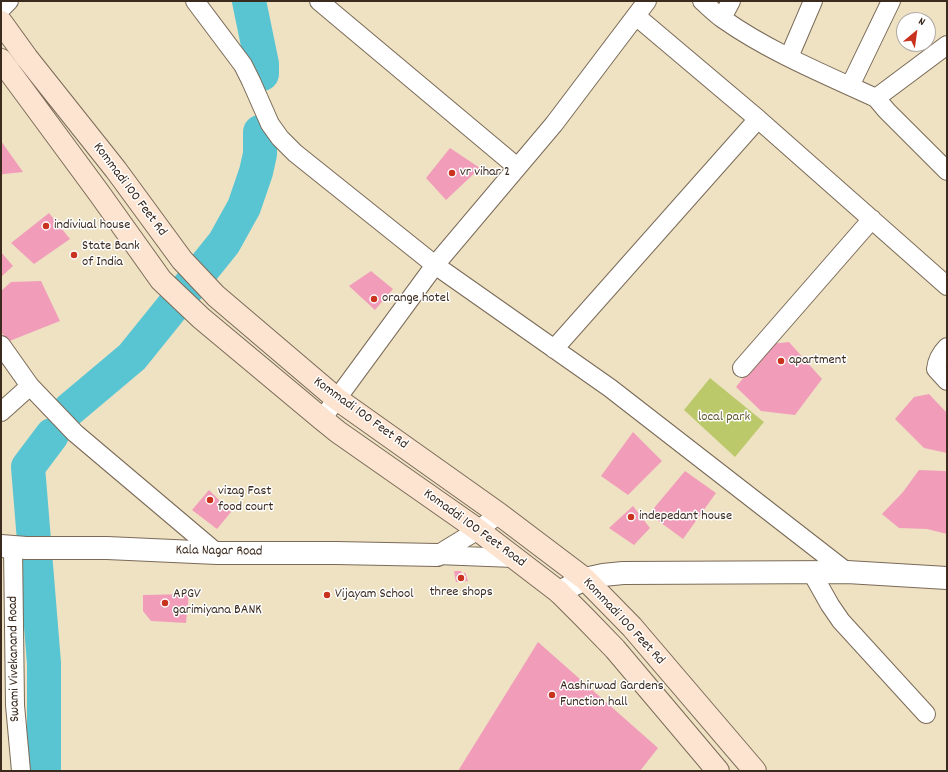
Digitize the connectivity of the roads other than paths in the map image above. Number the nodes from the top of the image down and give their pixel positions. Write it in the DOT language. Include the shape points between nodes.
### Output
graph roads {
  1 [pos="9,1"];
  2 [pos="195,1"];
  3 [pos="319,1"];
  4 [pos="647,1"];
  5 [pos="702,1"];
  6 [pos="731,1"];
  7 [pos="813,1"];
  8 [pos="891,1"];
  9 [pos="1,9"];
  10 [pos="636,16"];
  11 [pos="722,18"];
  12 [pos="1,22"];
  13 [pos="947,45"];
  14 [pos="789,57"];
  15 [pos="1,60"];
  16 [pos="850,86"];
  17 [pos="876,98"];
  18 [pos="758,119"];
  19 [pos="517,167"];
  20 [pos="947,171"];
  21 [pos="872,219"];
  22 [pos="435,265"];
  23 [pos="947,286"];
  24 [pos="1,345"];
  25 [pos="947,347"];
  26 [pos="554,349"];
  27 [pos="742,368"];
  28 [pos="947,381"];
  29 [pos="30,386"];
  30 [pos="337,399"];
  31 [pos="1,412"];
  32 [pos="322,420"];
  33 [pos="499,514"];
  34 [pos="478,530"];
  35 [pos="13,547"];
  36 [pos="217,553"];
  37 [pos="437,555"];
  38 [pos="514,558"];
  39 [pos="847,572"];
  40 [pos="812,573"];
  41 [pos="947,578"];
  42 [pos="585,579"];
  43 [pos="559,592"];
  44 [pos="8,705"];
  45 [pos="926,714"];
  46 [pos="21,771"];
  47 [pos="718,771"];
  48 [pos="755,771"];
  1 -- 9 [label="street"];
  2 -- 22 [label="street" via="243,65 270,124 280,138"];
  3 -- 19 [label="street"];
  4 -- 10 [label="street"];
  5 -- 11 [label="street"];
  6 -- 11 [label="street"];
  7 -- 14 [label="street"];
  8 -- 16 [label="street"];
  10 -- 18 [label="street"];
  10 -- 19 [label="street" via="554,124"];
  11 -- 14 [label="street"];
  12 -- 30 [label="main road, Kommadi 100 Feet Rd" via="182,260 216,296"];
  13 -- 17 [label="street"];
  14 -- 16 [label="street"];
  15 -- 32 [label="main road, Komaddi 100 Feet Road" via="161,280 201,318"];
  16 -- 17 [label="street"];
  17 -- 20 [label="street"];
  18 -- 21 [label="street"];
  18 -- 26 [label="street"];
  19 -- 22 [label="street"];
  21 -- 23 [label="street"];
  21 -- 27 [label="street"];
  22 -- 26 [label="street"];
  22 -- 30 [label="street"];
  24 -- 29 [label="street"];
  25 -- 28 [label="street" via="937,361 936,369"];
  26 -- 39 [label="street" via="610,388"];
  29 -- 31 [label="street"];
  29 -- 36 [label="street" via="75,433"];
  30 -- 32 [label="street"];
  30 -- 33 [label="main road, Kommadi 100 Feet Rd"];
  32 -- 34 [label="main road, Komaddi 100 Feet Road"];
  33 -- 34 [label="street"];
  33 -- 42 [label="main road, Kommadi 100 Feet Rd"];
  34 -- 37 [label="street"];
  34 -- 38 [label="main road, Komaddi 100 Feet Road"];
  35 -- 36 [label="street, Kala Nagar Road"];
  35 -- 44 [label="street, Swami Vivekanand Road"];
  36 -- 37 [label="street, Kala Nagar Road"];
  37 -- 38 [label="street, Kala Nagar Road"];
  38 -- 43 [label="main road, Komaddi 100 Feet Road"];
  39 -- 40 [label="street"];
  39 -- 41 [label="street"];
  40 -- 42 [label="street" via="623,573"];
  40 -- 45 [label="street" via="841,621"];
  42 -- 43 [label="street"];
  42 -- 48 [label="main road, Kommadi 100 Feet Rd" via="632,627"];
  43 -- 47 [label="main road, Komaddi 100 Feet Road" via="615,649"];
  44 -- 46 [label="street, Swami Vivekanand Road"];
}
